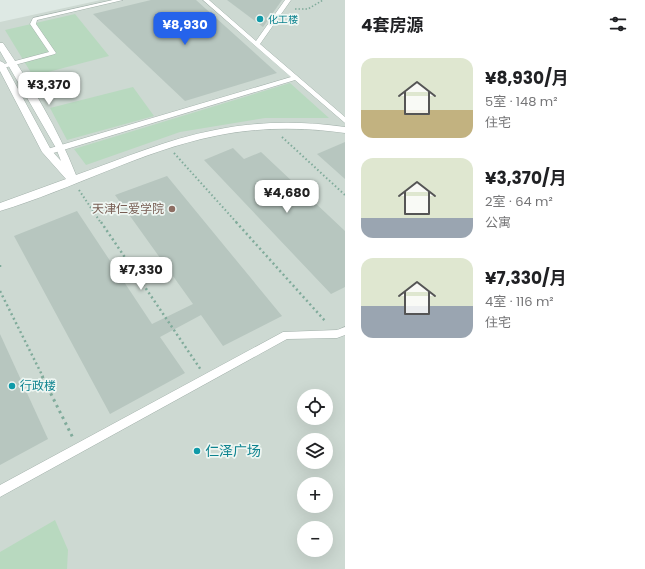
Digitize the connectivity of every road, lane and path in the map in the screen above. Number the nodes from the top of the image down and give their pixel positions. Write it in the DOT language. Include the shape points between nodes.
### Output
graph roads {
  1 [pos="120,0"];
  2 [pos="206,0"];
  3 [pos="288,0"];
  4 [pos="323,0"];
  5 [pos="282,8"];
  6 [pos="257,44"];
  7 [pos="0,45"];
  8 [pos="13,64"];
  9 [pos="1,65"];
  10 [pos="296,78"];
  11 [pos="345,120"];
  12 [pos="270,126"];
  13 [pos="345,130"];
  14 [pos="167,145"];
  15 [pos="61,148"];
  16 [pos="47,152"];
  17 [pos="72,180"];
  18 [pos="345,195"];
  19 [pos="0,207"];
  20 [pos="0,292"];
  21 [pos="341,333"];
  22 [pos="207,378"];
  23 [pos="78,448"];
  24 [pos="0,491"];
  1 -- 8 [label="lane" via="35,20 33,24 53,53"];
  2 -- 6 [label="lane"];
  3 -- 5 [label="lane"];
  4 -- 5 [label="path" via="308,9"];
  5 -- 6 [label="lane"];
  6 -- 10 [label="lane"];
  7 -- 8 [label="street"];
  8 -- 9 [label="lane"];
  8 -- 15 [label="street"];
  9 -- 16 [label="street"];
  10 -- 11 [label="lane"];
  10 -- 15 [label="lane"];
  12 -- 13 [label="street" via="309,125"];
  12 -- 14 [label="street" via="230,130"];
  12 -- 18 [label="path"];
  14 -- 17 [label="street"];
  14 -- 21 [label="path"];
  15 -- 16 [label="lane"];
  15 -- 17 [label="street"];
  16 -- 17 [label="street"];
  17 -- 19 [label="street"];
  17 -- 22 [label="path"];
  20 -- 23 [label="path"];
  21 -- 22 [label="lane" via="286,335"];
  22 -- 23 [label="lane"];
  23 -- 24 [label="lane"];
}
